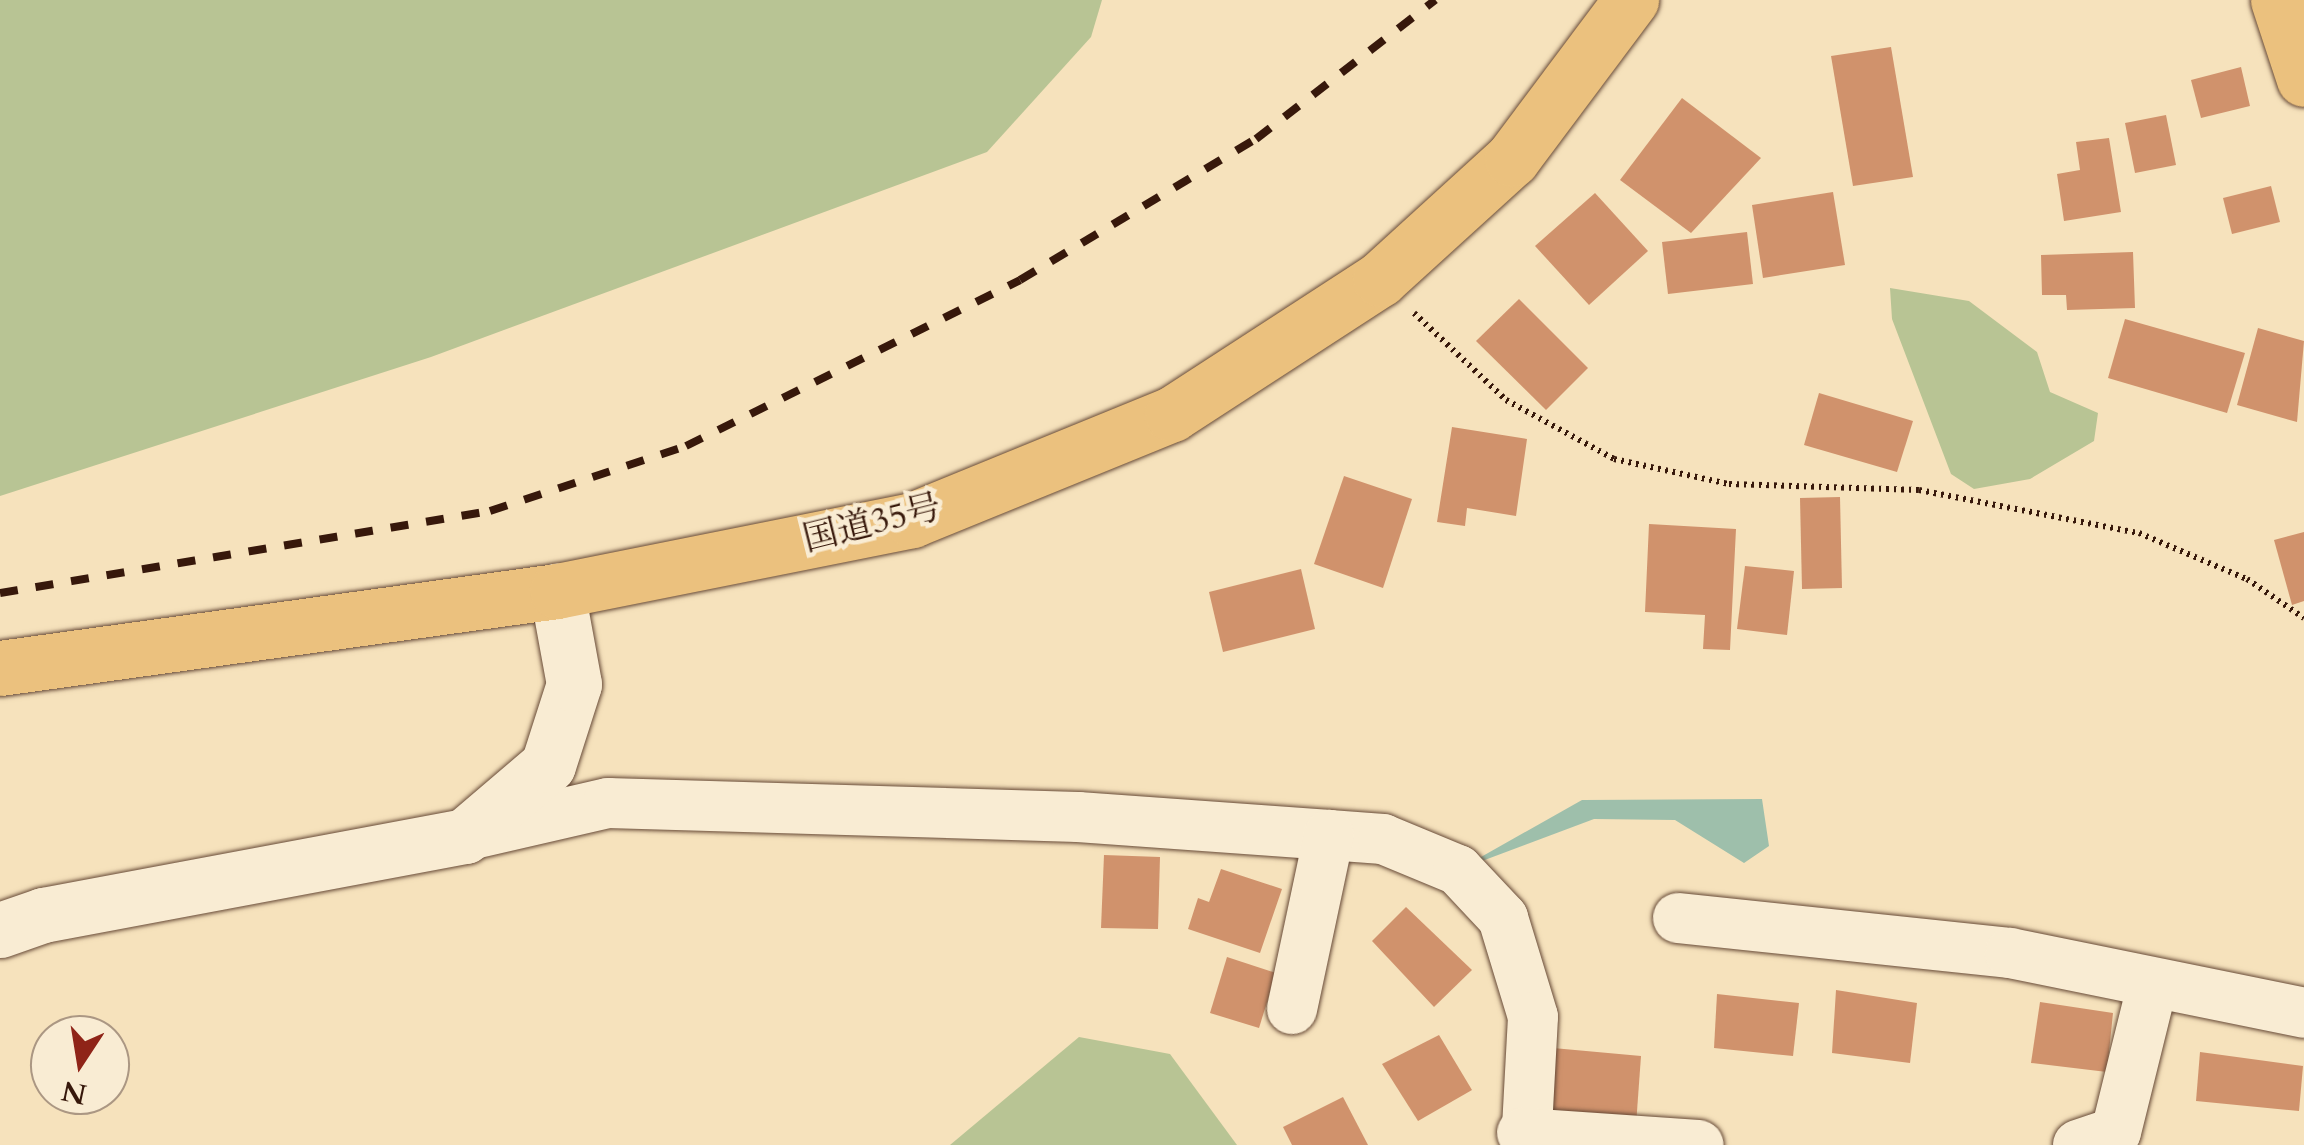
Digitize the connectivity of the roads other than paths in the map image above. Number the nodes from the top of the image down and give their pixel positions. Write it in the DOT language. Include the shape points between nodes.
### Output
graph roads {
  1 [pos="1632,0"];
  2 [pos="2278,0"];
  3 [pos="2304,78"];
  4 [pos="556,591"];
  5 [pos="0,668"];
  6 [pos="1329,835"];
  7 [pos="465,836"];
  8 [pos="1678,918"];
  9 [pos="0,930"];
  10 [pos="2152,986"];
  11 [pos="1292,1009"];
  12 [pos="2304,1013"];
  13 [pos="1524,1139"];
  14 [pos="1699,1145"];
  15 [pos="2078,1145"];
  1 -- 4 [label="highway, 国道35号" via="1512,159 1380,280 1172,414 912,520"];
  2 -- 3 [label="highway"];
  4 -- 5 [label="highway, 国道35号"];
  4 -- 7 [label="street" via="574,684 548,764"];
  6 -- 7 [label="street" via="1078,817 608,803"];
  6 -- 11 [label="street"];
  6 -- 13 [label="street" via="1383,839 1444,864 1503,918 1533,1016"];
  7 -- 9 [label="street" via="63,911"];
  8 -- 10 [label="street" via="2010,953"];
  10 -- 12 [label="street"];
  10 -- 15 [label="street" via="2116,1132"];
  13 -- 14 [label="street"];
}
